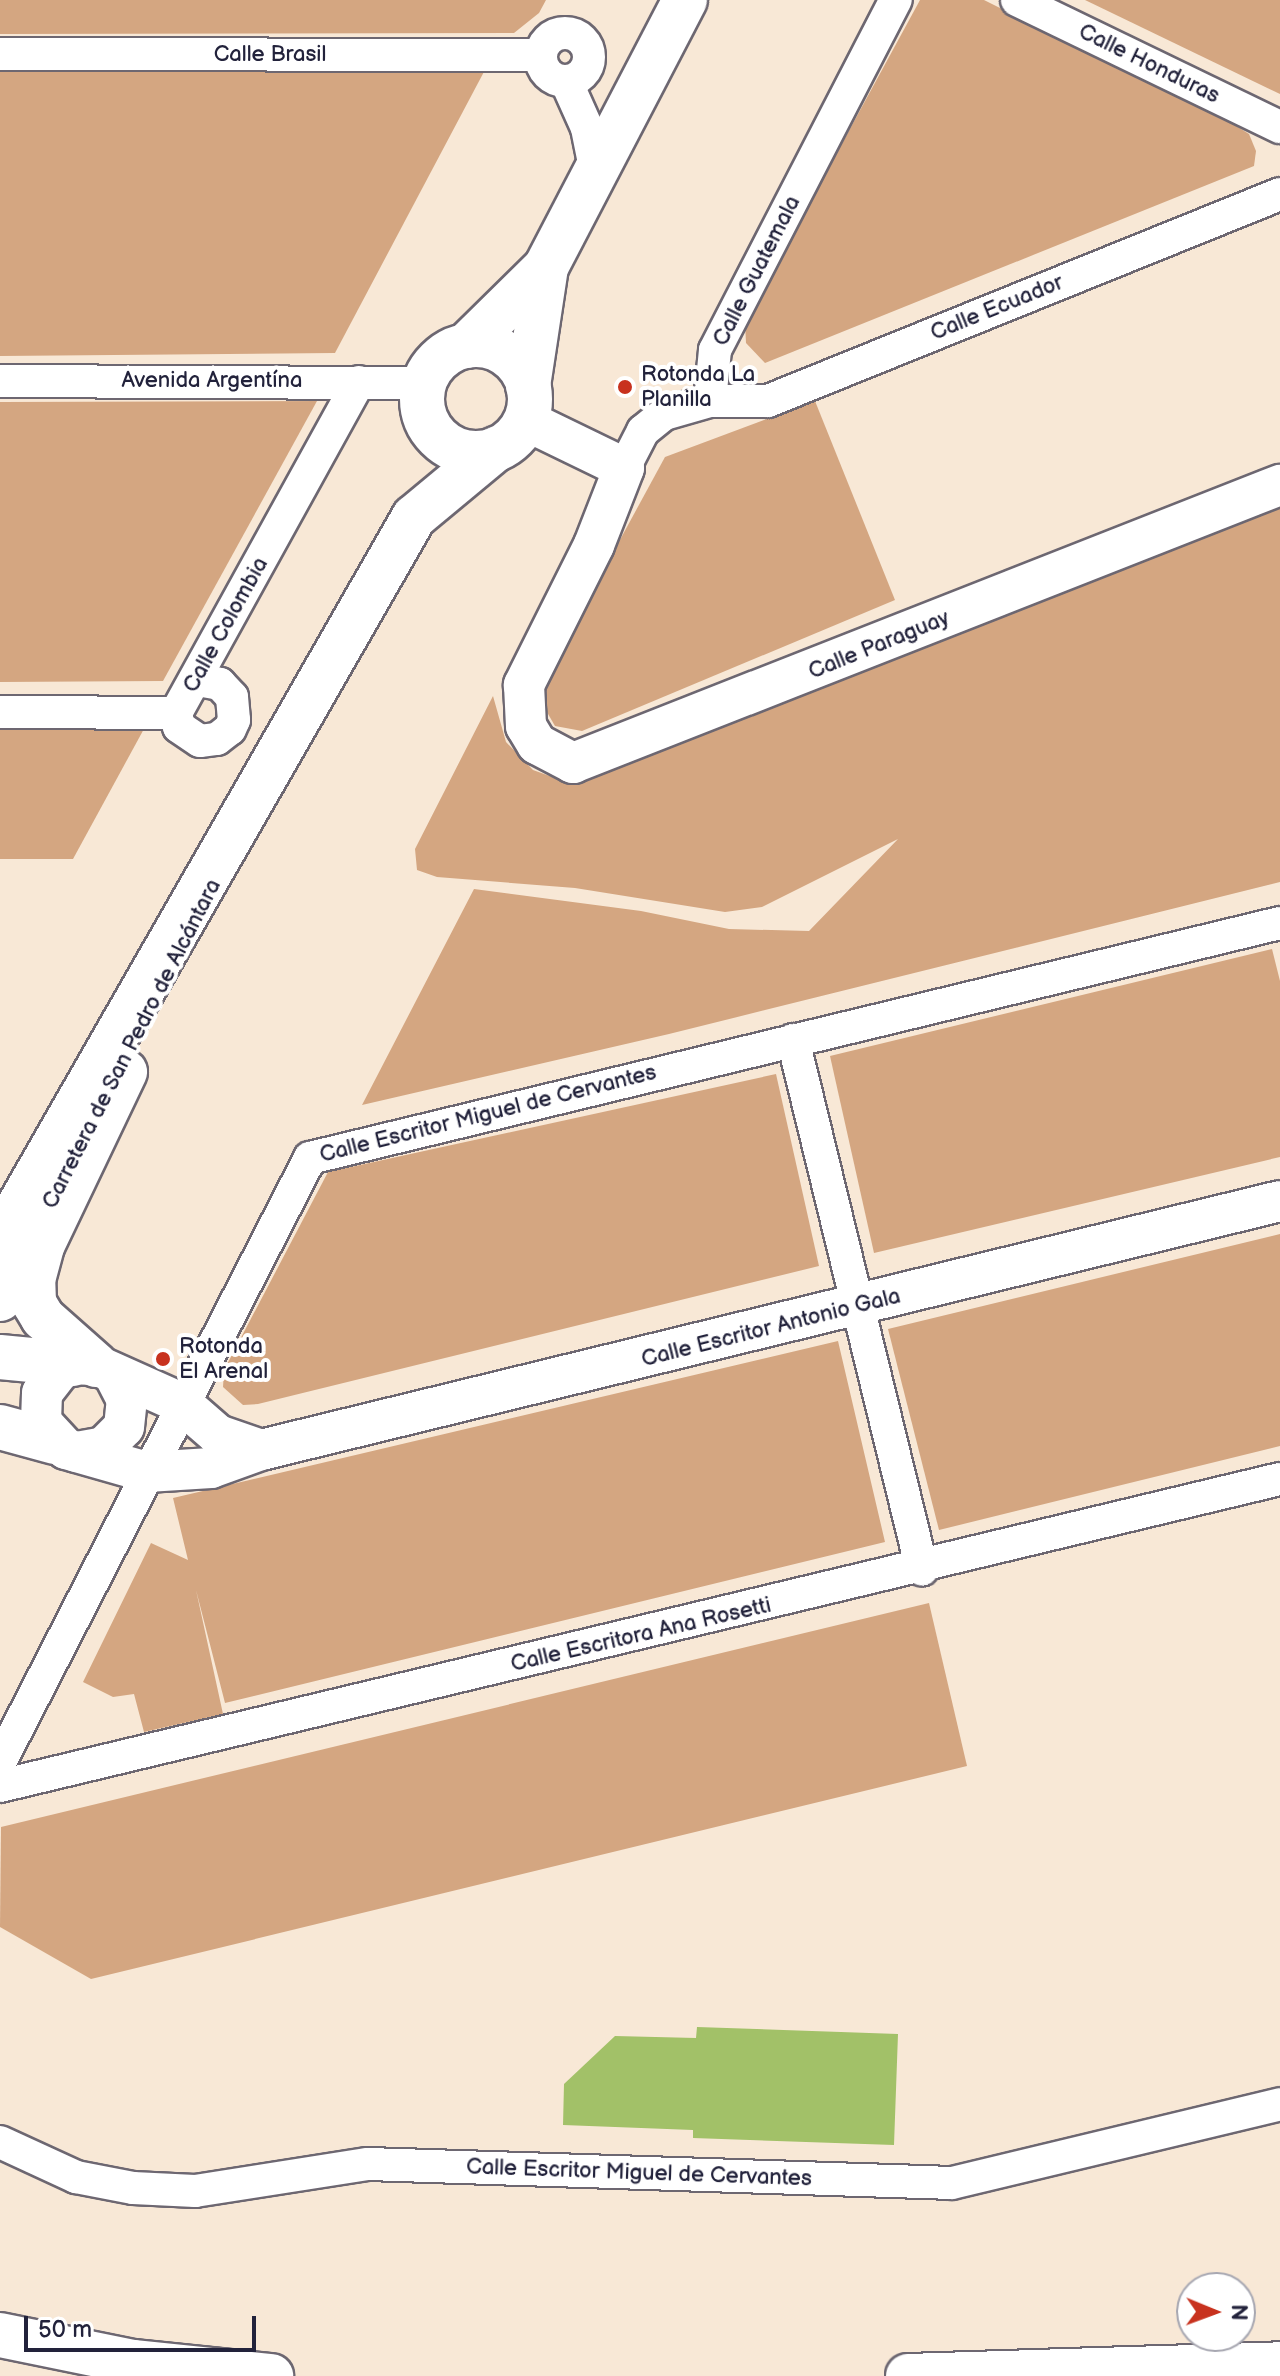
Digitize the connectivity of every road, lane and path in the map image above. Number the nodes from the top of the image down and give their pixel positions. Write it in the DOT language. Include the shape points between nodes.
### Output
graph roads {
  1 [pos="685,0"];
  2 [pos="896,0"];
  3 [pos="1017,0"];
  4 [pos="0,54"];
  5 [pos="541,55"];
  6 [pos="566,81"];
  7 [pos="1280,127"];
  8 [pos="595,168"];
  9 [pos="1280,194"];
  10 [pos="546,267"];
  11 [pos="466,346"];
  12 [pos="0,381"];
  13 [pos="359,382"];
  14 [pos="424,398"];
  15 [pos="710,401"];
  16 [pos="516,419"];
  17 [pos="624,468"];
  18 [pos="1280,485"];
  19 [pos="414,517"];
  20 [pos="197,680"];
  21 [pos="0,712"];
  22 [pos="176,713"];
  23 [pos="262,788"];
  24 [pos="1280,923"];
  25 [pos="152,1012"];
  26 [pos="793,1040"];
  27 [pos="63,1130"];
  28 [pos="1280,1201"];
  29 [pos="0,1239"];
  30 [pos="0,1261"];
  31 [pos="0,1299"];
  32 [pos="856,1308"];
  33 [pos="0,1357"];
  34 [pos="94,1368"];
  35 [pos="0,1399"];
  36 [pos="181,1403"];
  37 [pos="44,1436"];
  38 [pos="261,1450"];
  39 [pos="147,1472"];
  40 [pos="1280,1479"];
  41 [pos="922,1569"];
  42 [pos="0,1762"];
  43 [pos="0,1786"];
  44 [pos="1280,2104"];
  45 [pos="0,2142"];
  46 [pos="0,2335"];
  47 [pos="1280,2364"];
  48 [pos="271,2376"];
  49 [pos="908,2376"];
  1 -- 8 [label="main road"];
  2 -- 15 [label="street, Calle Guatemala" via="715,350"];
  3 -- 7 [label="street, Calle Honduras"];
  4 -- 5 [label="street, Calle Brasil"];
  5 -- 6 [label="street" via="549,75"];
  5 -- 6 [label="street" via="553,36 569,33 581,39 588,50 585,69"];
  6 -- 8 [label="street" via="587,128"];
  8 -- 10 [label="main road"];
  9 -- 15 [label="street, Calle Ecuador" via="768,401"];
  10 -- 11 [label="main road"];
  10 -- 16 [label="main road"];
  11 -- 14 [label="main road" via="440,358"];
  11 -- 16 [label="main road" via="482,346 512,359"];
  12 -- 13 [label="street, Avenida Argentína"];
  13 -- 14 [label="street, Avenida Argentína"];
  13 -- 20 [label="street, Calle Colombia"];
  14 -- 16 [label="main road" via="439,440 452,448 482,453"];
  14 -- 19 [label="main road, Carretera de San Pedro de Alcántara"];
  15 -- 17 [label="street" via="664,414 643,431"];
  16 -- 17 [label="street"];
  16 -- 19 [label="main road, Carretera de San Pedro de Alcántara"];
  17 -- 18 [label="street, Calle Paraguay" via="594,545 524,685 526,726 537,744 573,763"];
  19 -- 23 [label="main road, Carretera de San Pedro de Alcántara"];
  20 -- 22 [label="street, Calle Colombia"];
  20 -- 22 [label="street" via="220,684 232,697 230,729 217,739 200,741 179,727"];
  21 -- 22 [label="street, Calle Colombia"];
  23 -- 25 [label="main road, Carretera de San Pedro de Alcántara"];
  23 -- 27 [label="main road, Carretera de San Pedro de Alcántara"];
  24 -- 26 [label="street, Calle Escritor Miguel de Cervantes"];
  25 -- 31 [label="main road, Carretera de San Pedro de Alcántara"];
  25 -- 34 [label="main road" via="42,1246 33,1280 34,1303 43,1318"];
  26 -- 32 [label="street"];
  26 -- 36 [label="street, Calle Escritor Miguel de Cervantes" via="310,1158"];
  27 -- 29 [label="main road, Carretera de San Pedro de Alcántara"];
  27 -- 30 [label="main road"];
  28 -- 32 [label="street, Calle Escritor Antonio Gala"];
  32 -- 38 [label="street, Calle Escritor Antonio Gala"];
  32 -- 41 [label="street"];
  33 -- 34 [label="main road"];
  34 -- 36 [label="street"];
  34 -- 37 [label="street" via="49,1380 42,1393"];
  34 -- 37 [label="street" via="127,1400 124,1427 104,1447"];
  35 -- 37 [label="main road"];
  36 -- 38 [label="street" via="218,1435"];
  36 -- 39 [label="street, Calle Escritor Miguel de Cervantes"];
  37 -- 39 [label="street, Calle Escritor Antonio Gala"];
  38 -- 39 [label="street, Calle Escritor Antonio Gala" via="211,1468"];
  39 -- 42 [label="street, Calle Escritor Miguel de Cervantes"];
  40 -- 41 [label="street, Calle Escritora Ana Rosetti"];
  41 -- 43 [label="street, Calle Escritora Ana Rosetti"];
  44 -- 45 [label="street, Calle Escritor Miguel de Cervantes" via="952,2183 368,2164 195,2191 133,2188 76,2177"];
  46 -- 48 [label="main road" via="133,2362"];
  47 -- 49 [label="main road"];
}
